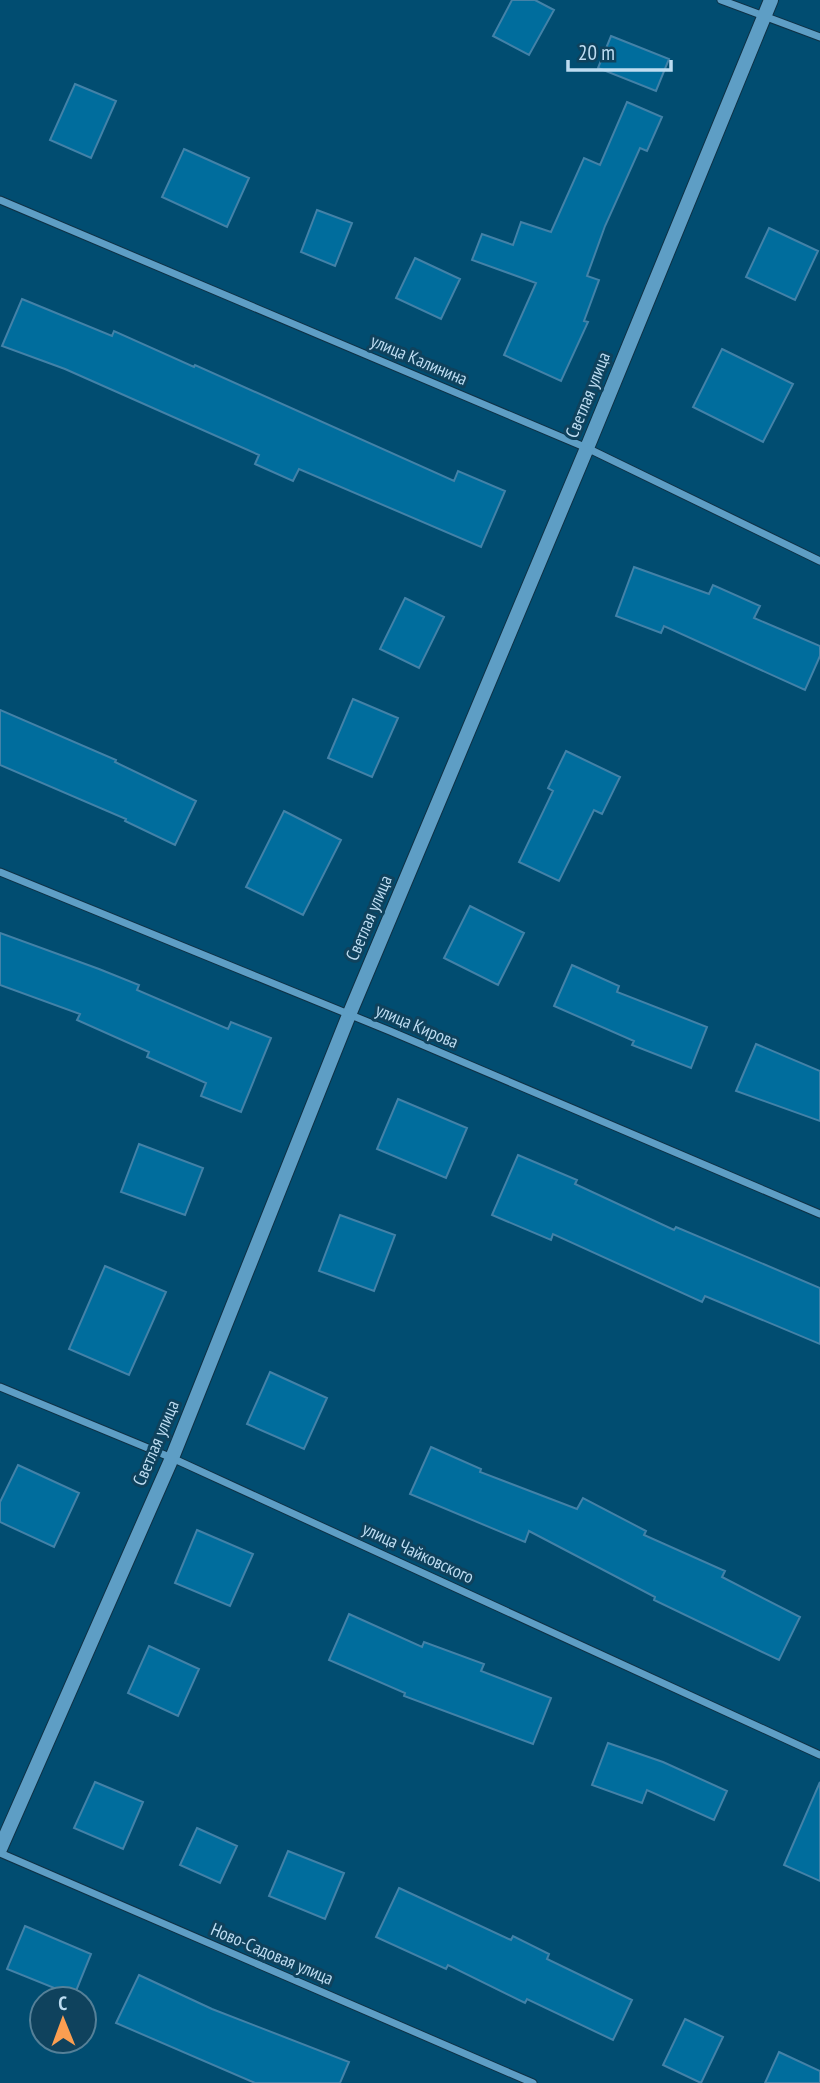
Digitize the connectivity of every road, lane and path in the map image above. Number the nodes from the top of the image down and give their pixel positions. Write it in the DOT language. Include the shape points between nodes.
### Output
graph roads {
  1 [pos="721,0"];
  2 [pos="771,0"];
  3 [pos="763,18"];
  4 [pos="820,37"];
  5 [pos="0,200"];
  6 [pos="587,448"];
  7 [pos="820,561"];
  8 [pos="0,872"];
  9 [pos="349,1014"];
  10 [pos="820,1214"];
  11 [pos="0,1387"];
  12 [pos="172,1458"];
  13 [pos="820,1755"];
  14 [pos="0,1851"];
  15 [pos="533,2083"];
  1 -- 3 [label="street"];
  2 -- 3 [label="main road, Светлая улица"];
  3 -- 4 [label="street"];
  3 -- 6 [label="main road, Светлая улица"];
  5 -- 6 [label="street, улица Калинина"];
  6 -- 7 [label="street, улица Калинина"];
  6 -- 9 [label="main road, Светлая улица"];
  8 -- 9 [label="street, улица Кирова"];
  9 -- 10 [label="street, улица Кирова"];
  9 -- 12 [label="main road, Светлая улица"];
  11 -- 12 [label="street, улица Чайковского"];
  12 -- 13 [label="street, улица Чайковского"];
  12 -- 14 [label="main road, Светлая улица"];
  14 -- 15 [label="street, Ново-Садовая улица"];
}
